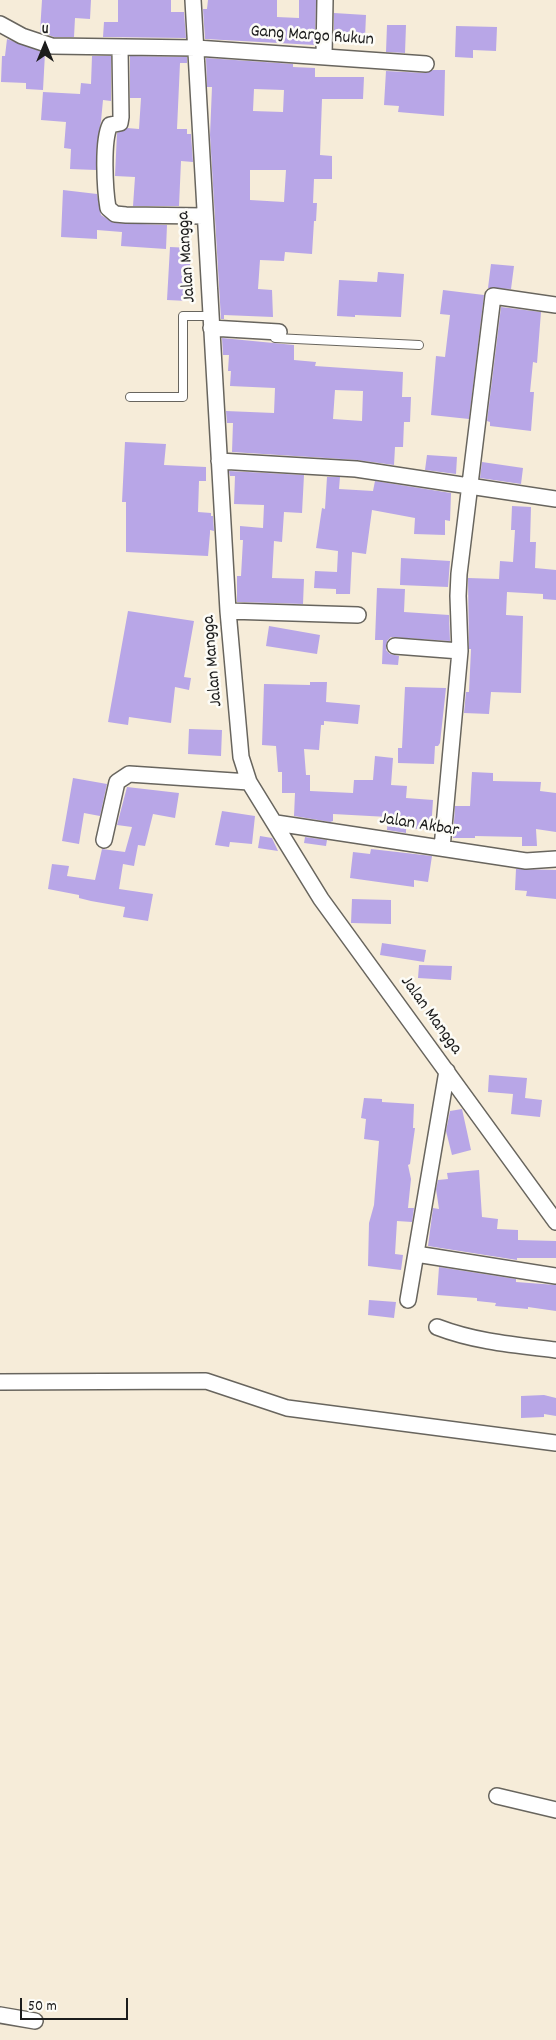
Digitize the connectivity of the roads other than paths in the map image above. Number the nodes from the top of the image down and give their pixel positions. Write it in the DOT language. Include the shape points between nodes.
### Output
graph roads {
  1 [pos="193,0"];
  2 [pos="325,0"];
  3 [pos="0,24"];
  4 [pos="120,48"];
  5 [pos="196,48"];
  6 [pos="324,56"];
  7 [pos="426,64"];
  8 [pos="204,216"];
  9 [pos="556,305"];
  10 [pos="211,326"];
  11 [pos="279,332"];
  12 [pos="419,345"];
  13 [pos="130,397"];
  14 [pos="219,461"];
  15 [pos="469,488"];
  16 [pos="556,499"];
  17 [pos="228,611"];
  18 [pos="358,615"];
  19 [pos="394,646"];
  20 [pos="460,651"];
  21 [pos="249,782"];
  22 [pos="276,823"];
  23 [pos="104,840"];
  24 [pos="442,848"];
  25 [pos="556,859"];
  26 [pos="447,1071"];
  27 [pos="554,1216"];
  28 [pos="416,1254"];
  29 [pos="556,1276"];
  30 [pos="408,1300"];
  31 [pos="438,1326"];
  32 [pos="556,1350"];
  33 [pos="0,1382"];
  34 [pos="556,1443"];
  35 [pos="497,1796"];
  36 [pos="556,1810"];
  37 [pos="0,2015"];
  38 [pos="35,2021"];
  1 -- 5 [label="street, Jalan Mangga"];
  2 -- 6 [label="street"];
  3 -- 4 [label="street, Gang Margo Rukun" via="52,46"];
  4 -- 5 [label="street, Gang Margo Rukun"];
  4 -- 8 [label="street" via="122,117 120,123 110,125 106,132 108,208 114,214 126,215"];
  5 -- 6 [label="street, Gang Margo Rukun"];
  5 -- 8 [label="street, Jalan Mangga"];
  6 -- 7 [label="street, Gang Margo Rukun"];
  8 -- 10 [label="street, Jalan Mangga"];
  9 -- 15 [label="street" via="494,296"];
  10 -- 11 [label="street"];
  10 -- 12 [label="lane"];
  10 -- 13 [label="lane" via="183,316 183,397"];
  10 -- 14 [label="street, Jalan Mangga"];
  14 -- 15 [label="street" via="356,469"];
  14 -- 17 [label="street, Jalan Mangga"];
  15 -- 16 [label="street"];
  15 -- 20 [label="street" via="458,596"];
  17 -- 18 [label="street"];
  17 -- 21 [label="street, Jalan Mangga" via="241,757"];
  19 -- 20 [label="street"];
  20 -- 24 [label="street"];
  21 -- 22 [label="street, Jalan Mangga"];
  21 -- 23 [label="street" via="129,774 117,782"];
  22 -- 24 [label="street, Jalan Akbar"];
  22 -- 26 [label="street, Jalan Mangga" via="321,899"];
  24 -- 25 [label="street, Jalan Akbar" via="526,861"];
  26 -- 27 [label="street, Jalan Mangga"];
  26 -- 28 [label="street"];
  28 -- 29 [label="street"];
  28 -- 30 [label="street"];
  31 -- 32 [label="street" via="464,1337 498,1344"];
  33 -- 34 [label="street" via="206,1381 287,1408"];
  35 -- 36 [label="street"];
  37 -- 38 [label="street"];
}
